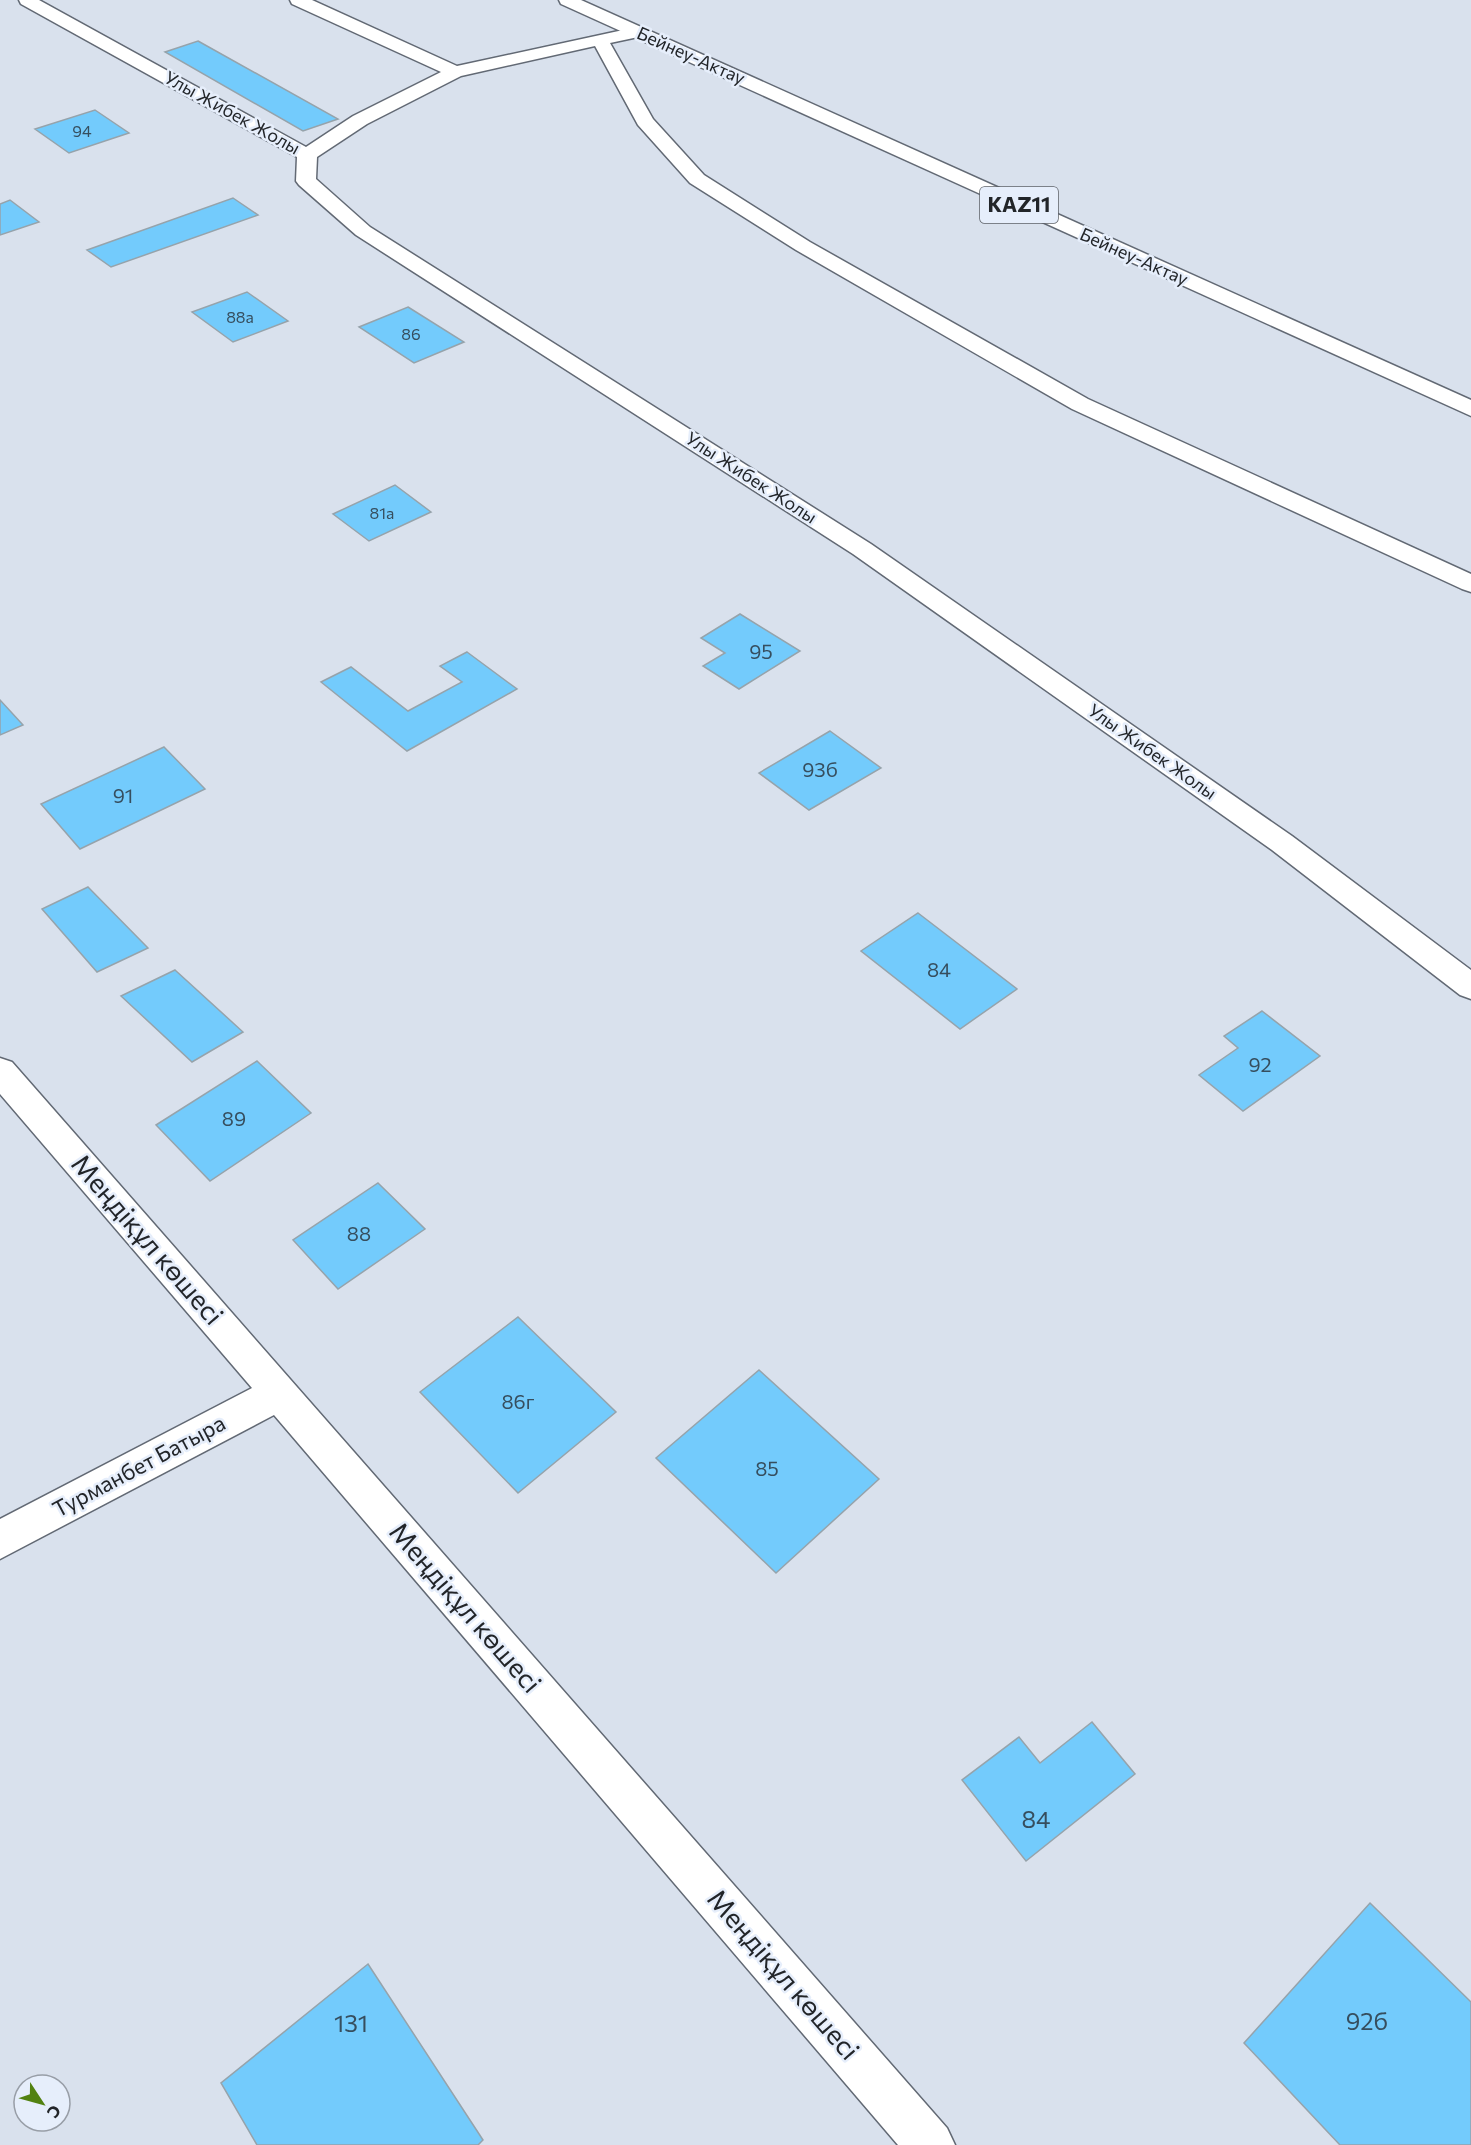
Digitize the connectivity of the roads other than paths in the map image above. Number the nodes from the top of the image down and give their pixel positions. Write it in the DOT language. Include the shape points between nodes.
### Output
graph roads {
  1 [pos="27,0"];
  2 [pos="298,0"];
  3 [pos="567,0"];
  4 [pos="637,32"];
  5 [pos="600,40"];
  6 [pos="455,72"];
  7 [pos="307,155"];
  8 [pos="1471,409"];
  9 [pos="1471,584"];
  10 [pos="1471,987"];
  11 [pos="0,1071"];
  12 [pos="279,1393"];
  13 [pos="0,1540"];
  14 [pos="930,2145"];
  1 -- 7 [label="main road, Улы Жибек Жолы"];
  2 -- 6 [label="main road"];
  3 -- 4 [label="main road, Бейнеу-Актау / KAZ11"];
  4 -- 5 [label="main road"];
  4 -- 8 [label="main road, Бейнеу-Актау / KAZ11"];
  5 -- 6 [label="main road"];
  5 -- 9 [label="main road" via="645,121 696,179 803,246 1080,404"];
  6 -- 7 [label="main road" via="360,120"];
  7 -- 10 [label="main road, Улы Жибек Жолы" via="306,181 363,231 862,549 1282,843"];
  11 -- 12 [label="main road, Меңдіқұл көшесі"];
  12 -- 13 [label="main road, Турманбет Батыра"];
  12 -- 14 [label="main road, Меңдіқұл көшесі"];
}
